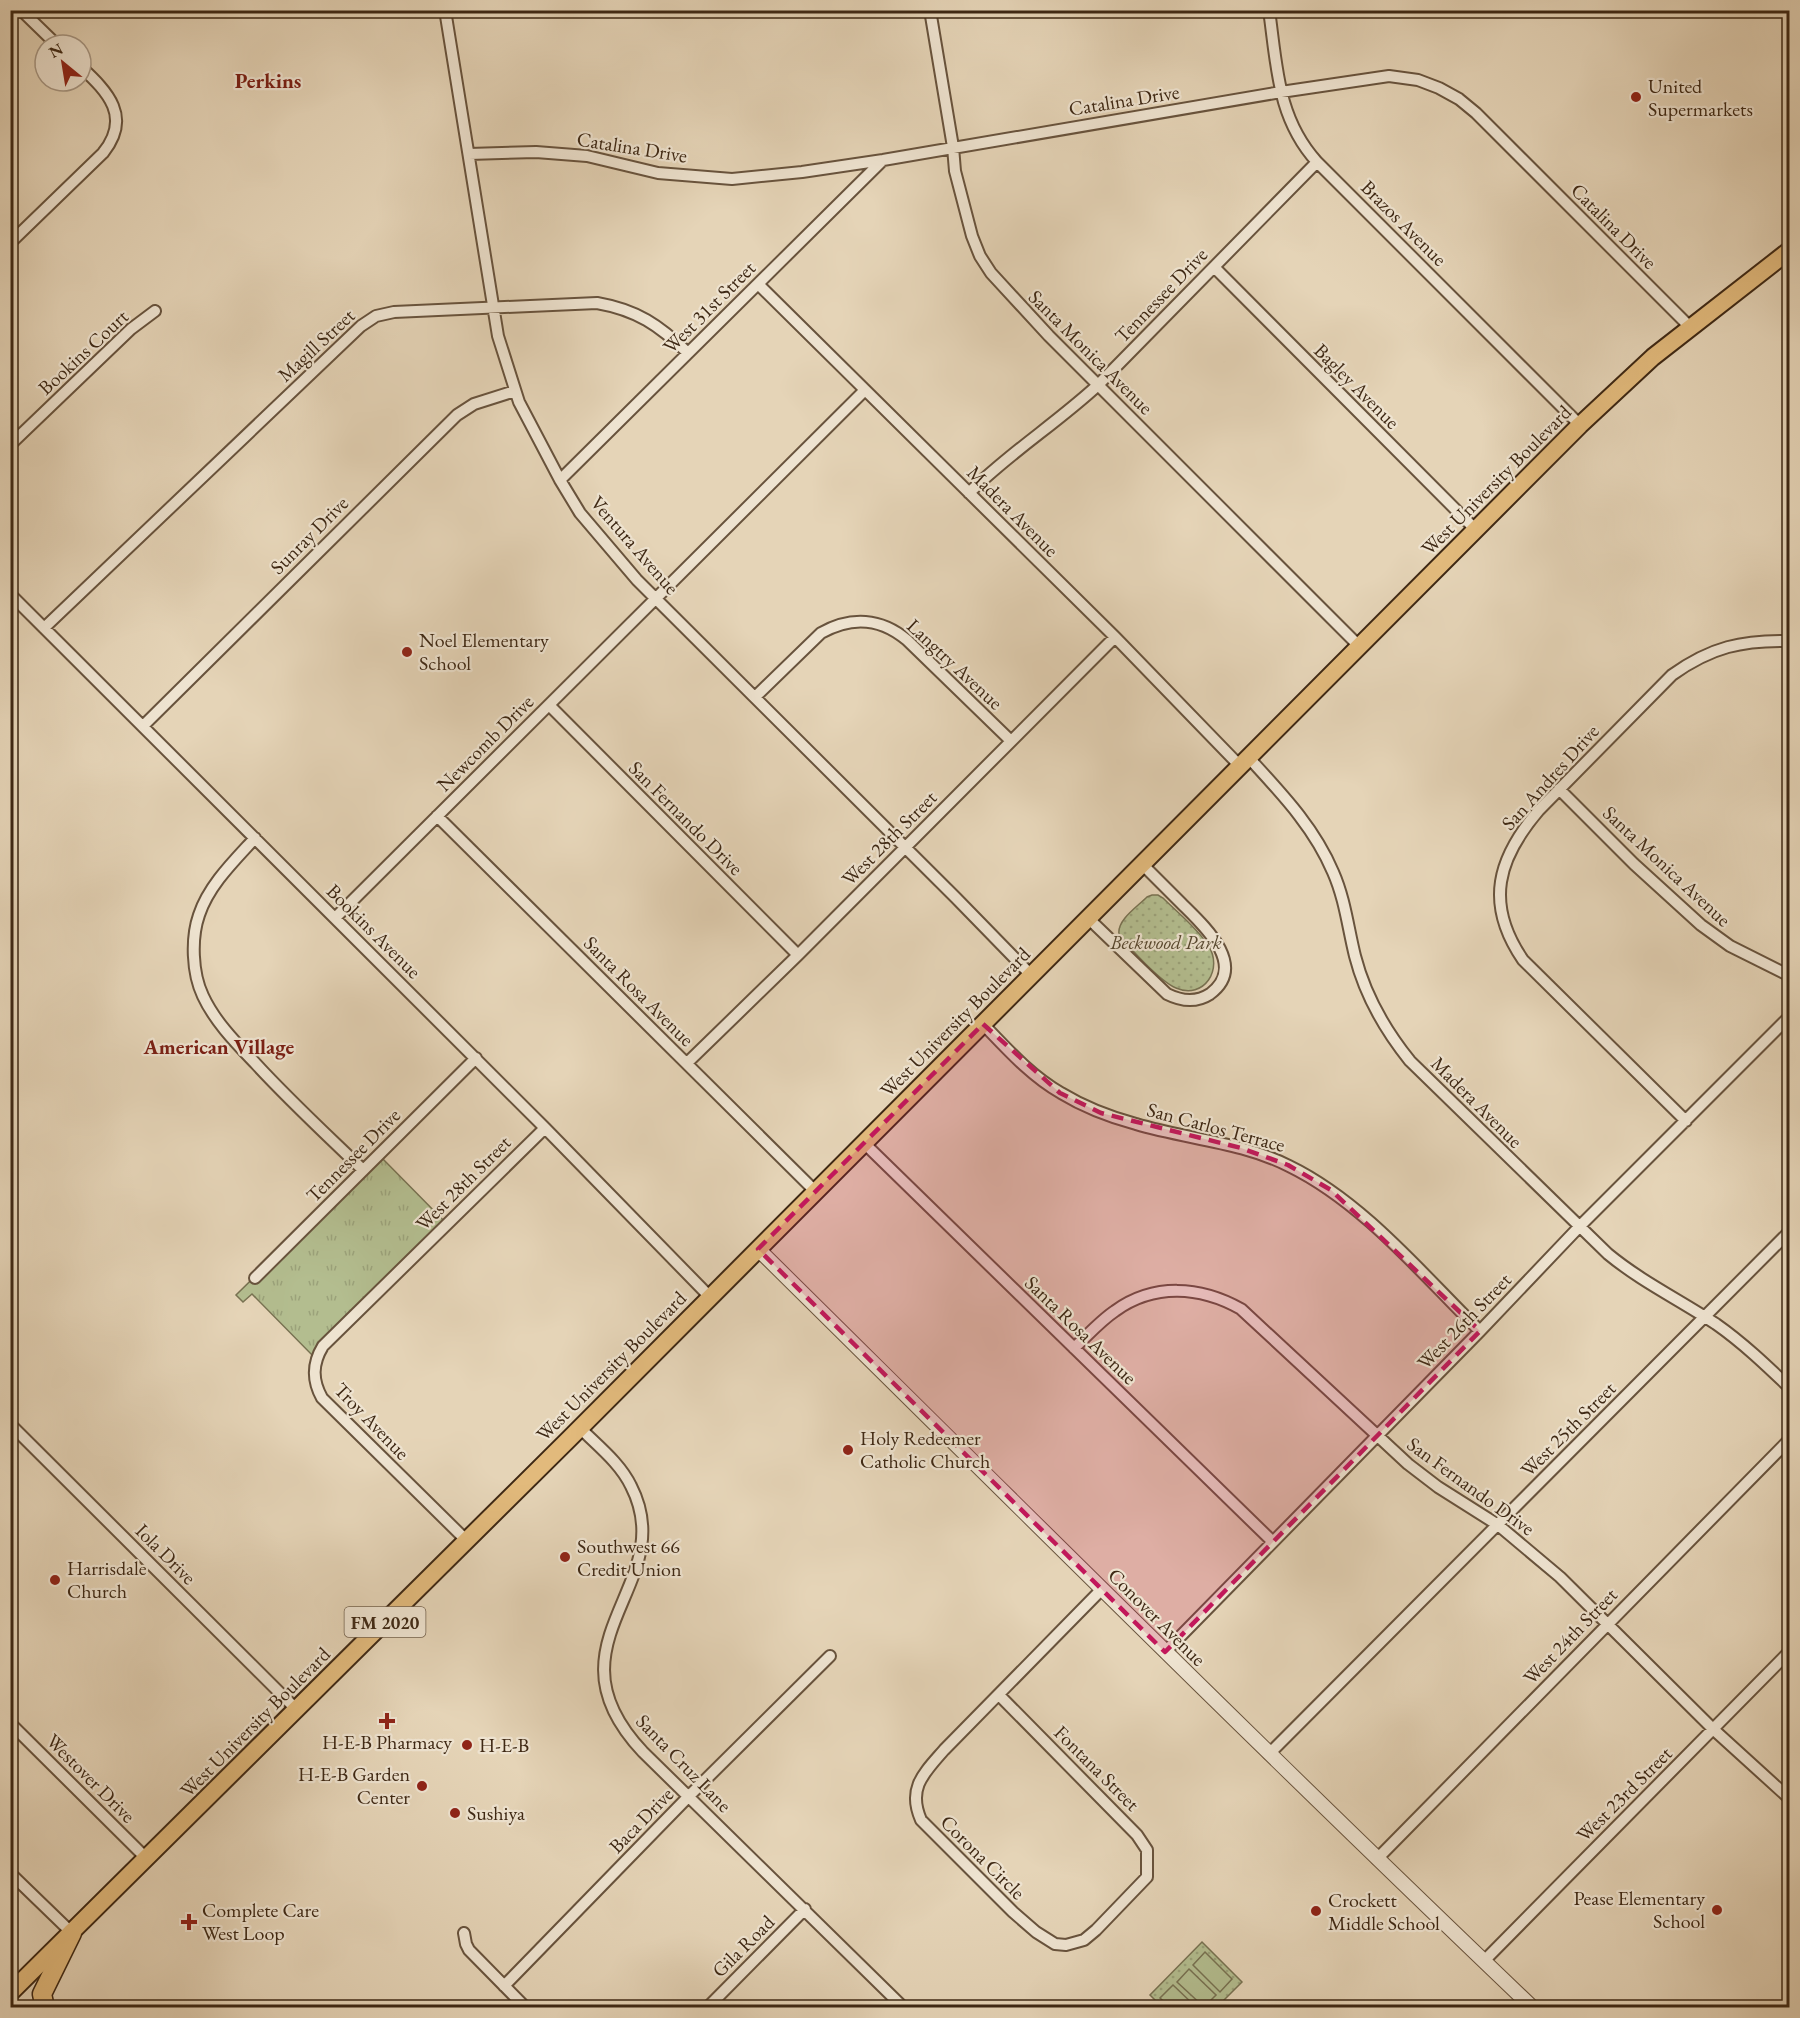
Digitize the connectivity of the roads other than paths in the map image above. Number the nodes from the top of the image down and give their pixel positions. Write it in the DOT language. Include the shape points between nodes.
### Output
graph roads {
  1 [pos="21,10"];
  2 [pos="445,10"];
  3 [pos="930,10"];
  4 [pos="1269,10"];
  5 [pos="45,33"];
  6 [pos="93,79"];
  7 [pos="1281,92"];
  8 [pos="953,147"];
  9 [pos="469,154"];
  10 [pos="883,160"];
  11 [pos="1317,162"];
  12 [pos="10,243"];
  13 [pos="1789,250"];
  14 [pos="1214,267"];
  15 [pos="758,284"];
  16 [pos="493,307"];
  17 [pos="155,311"];
  18 [pos="1690,327"];
  19 [pos="688,353"];
  20 [pos="1098,385"];
  21 [pos="865,390"];
  22 [pos="515,391"];
  23 [pos="1580,425"];
  24 [pos="10,445"];
  25 [pos="560,480"];
  26 [pos="969,493"];
  27 [pos="1476,530"];
  28 [pos="10,594"];
  29 [pos="656,598"];
  30 [pos="44,628"];
  31 [pos="1115,637"];
  32 [pos="1790,641"];
  33 [pos="1359,646"];
  34 [pos="755,697"];
  35 [pos="549,705"];
  36 [pos="143,726"];
  37 [pos="1011,741"];
  38 [pos="1244,762"];
  39 [pos="1559,789"];
  40 [pos="437,816"];
  41 [pos="255,838"];
  42 [pos="906,847"];
  43 [pos="1142,864"];
  44 [pos="335,918"];
  45 [pos="1088,918"];
  46 [pos="798,955"];
  47 [pos="1031,975"];
  48 [pos="1790,976"];
  49 [pos="1790,1016"];
  50 [pos="983,1024"];
  51 [pos="476,1058"];
  52 [pos="687,1063"];
  53 [pos="1686,1121"];
  54 [pos="545,1128"];
  55 [pos="864,1143"];
  56 [pos="363,1170"];
  57 [pos="815,1191"];
  58 [pos="1579,1227"];
  59 [pos="1790,1231"];
  60 [pos="758,1249"];
  61 [pos="406,1265"];
  62 [pos="255,1278"];
  63 [pos="710,1297"];
  64 [pos="1704,1317"];
  65 [pos="1480,1331"];
  66 [pos="1074,1348"];
  67 [pos="1790,1388"];
  68 [pos="10,1424"];
  69 [pos="580,1428"];
  70 [pos="1377,1437"];
  71 [pos="1790,1439"];
  72 [pos="1498,1526"];
  73 [pos="467,1540"];
  74 [pos="1273,1542"];
  75 [pos="1102,1589"];
  76 [pos="1608,1623"];
  77 [pos="1790,1651"];
  78 [pos="1165,1652"];
  79 [pos="830,1656"];
  80 [pos="999,1695"];
  81 [pos="296,1709"];
  82 [pos="10,1723"];
  83 [pos="1713,1729"];
  84 [pos="1269,1754"];
  85 [pos="689,1796"];
  86 [pos="1790,1799"];
  87 [pos="147,1859"];
  88 [pos="1377,1859"];
  89 [pos="10,1873"];
  90 [pos="1147,1877"];
  91 [pos="805,1909"];
  92 [pos="464,1932"];
  93 [pos="72,1933"];
  94 [pos="1485,1961"];
  95 [pos="504,1986"];
  96 [pos="10,1993"];
  97 [pos="45,2007"];
  98 [pos="526,2007"];
  99 [pos="707,2007"];
  100 [pos="904,2007"];
  101 [pos="1533,2007"];
  1 -- 5 [label="street"];
  2 -- 9 [label="street, Ventura Avenue"];
  3 -- 8 [label="street, Santa Monica Avenue"];
  4 -- 7 [label="street, Brazos Avenue"];
  6 -- 12 [label="street" via="111,99 116,115 112,139"];
  7 -- 8 [label="street, Catalina Drive"];
  7 -- 11 [label="street, Brazos Avenue" via="1298,139"];
  7 -- 18 [label="street, Catalina Drive" via="1389,76 1418,80 1459,99"];
  8 -- 10 [label="street, Catalina Drive"];
  8 -- 20 [label="street, Santa Monica Avenue" via="964,209 980,256 1006,292"];
  9 -- 10 [label="street, Catalina Drive" via="536,152 587,156 658,173 732,179"];
  9 -- 16 [label="street, Ventura Avenue"];
  10 -- 15 [label="street, West 31st Street"];
  11 -- 14 [label="street, Tennessee Drive"];
  11 -- 23 [label="street, Brazos Avenue"];
  13 -- 18 [label="main road, West University Boulevard"];
  14 -- 20 [label="street, Tennessee Drive"];
  14 -- 27 [label="street, Bagley Avenue"];
  15 -- 19 [label="street, West 31st Street"];
  15 -- 21 [label="street, Madera Avenue"];
  16 -- 19 [label="street, Magill Street" via="574,302 619,307 659,326"];
  16 -- 22 [label="street, Ventura Avenue"];
  16 -- 30 [label="street, Magill Street" via="394,312 368,320"];
  17 -- 24 [label="street, Bookins Court" via="131,329"];
  18 -- 23 [label="main road, West University Boulevard"];
  19 -- 25 [label="street, West 31st Street"];
  20 -- 26 [label="street, Tennessee Drive"];
  20 -- 33 [label="street, Santa Monica Avenue"];
  21 -- 26 [label="street, Madera Avenue"];
  21 -- 29 [label="street, Newcomb Drive"];
  22 -- 25 [label="street, Ventura Avenue"];
  22 -- 36 [label="street, Sunray Drive" via="474,404 452,419"];
  23 -- 27 [label="main road, West University Boulevard"];
  25 -- 29 [label="street, Ventura Avenue" via="580,513"];
  26 -- 31 [label="street, Madera Avenue"];
  27 -- 33 [label="main road, West University Boulevard"];
  28 -- 30 [label="street, Bookins Avenue"];
  29 -- 34 [label="street, Ventura Avenue"];
  29 -- 35 [label="street, Newcomb Drive"];
  30 -- 36 [label="street, Bookins Avenue"];
  31 -- 37 [label="street, West 28th Street"];
  31 -- 38 [label="street, Madera Avenue"];
  32 -- 39 [label="street, San Andres Drive" via="1741,643 1693,661 1665,682"];
  33 -- 38 [label="main road, West University Boulevard"];
  34 -- 37 [label="street, Langtry Avenue" via="821,633 854,621 877,623 907,640"];
  34 -- 42 [label="street, Ventura Avenue"];
  35 -- 40 [label="street, Newcomb Drive"];
  35 -- 46 [label="street, San Fernando Drive"];
  36 -- 41 [label="street, Bookins Avenue"];
  37 -- 42 [label="street, West 28th Street"];
  38 -- 43 [label="main road, West University Boulevard"];
  38 -- 58 [label="street, Madera Avenue" via="1294,808 1334,872 1363,982 1392,1038 1421,1073"];
  39 -- 48 [label="street, Santa Monica Avenue" via="1701,925 1730,946"];
  39 -- 53 [label="street, San Andres Drive" via="1521,831 1505,863 1500,896 1508,935 1522,960"];
  40 -- 44 [label="street, Newcomb Drive"];
  40 -- 52 [label="street, Santa Rosa Avenue"];
  41 -- 44 [label="street, Bookins Avenue"];
  41 -- 56 [label="street" via="219,880 200,913 194,943 199,984 210,1008 242,1050"];
  42 -- 46 [label="street, West 28th Street"];
  42 -- 47 [label="street, Ventura Avenue"];
  43 -- 45 [label="main road, West University Boulevard"];
  43 -- 45 [label="street" via="1217,942 1224,965 1217,988 1200,999 1182,1000 1167,994"];
  44 -- 51 [label="street, Bookins Avenue"];
  45 -- 47 [label="main road, West University Boulevard"];
  46 -- 52 [label="street, West 28th Street"];
  47 -- 50 [label="main road, West University Boulevard"];
  49 -- 53 [label="street, West 26th Street"];
  50 -- 55 [label="main road, West University Boulevard"];
  50 -- 65 [label="street, San Carlos Terrace" via="1025,1066 1060,1093 1101,1113 1241,1148 1288,1165 1331,1190 1370,1222"];
  51 -- 54 [label="street, Bookins Avenue"];
  51 -- 56 [label="street, Tennessee Drive"];
  52 -- 57 [label="street, Santa Rosa Avenue"];
  53 -- 58 [label="street, West 26th Street"];
  54 -- 61 [label="street, West 28th Street"];
  54 -- 63 [label="street, Bookins Avenue"];
  55 -- 57 [label="main road, West University Boulevard"];
  55 -- 66 [label="street, Santa Rosa Avenue"];
  56 -- 62 [label="street, Tennessee Drive"];
  57 -- 60 [label="main road, West University Boulevard"];
  58 -- 64 [label="street, Madera Avenue" via="1636,1276"];
  58 -- 65 [label="street, West 26th Street"];
  59 -- 64 [label="street, West 25th Street"];
  60 -- 63 [label="main road, West University Boulevard / FM 2020"];
  60 -- 75 [label="street, Conover Avenue"];
  61 -- 73 [label="street, Troy Avenue" via="323,1346 316,1359 314,1382 322,1398"];
  63 -- 69 [label="main road, West University Boulevard / FM 2020"];
  64 -- 67 [label="street, Madera Avenue" via="1737,1339"];
  64 -- 72 [label="street, West 25th Street"];
  65 -- 70 [label="street, West 26th Street"];
  66 -- 70 [label="street, San Fernando Drive" via="1113,1312 1130,1302 1167,1291 1205,1293 1224,1299 1256,1321"];
  66 -- 74 [label="street, Santa Rosa Avenue"];
  68 -- 81 [label="street, Iola Drive"];
  69 -- 73 [label="main road, West University Boulevard / FM 2020"];
  69 -- 85 [label="street, Santa Cruz Lane" via="623,1472 636,1497 643,1526 634,1576 606,1646 606,1690 631,1739"];
  70 -- 72 [label="street, San Fernando Drive" via="1438,1488"];
  70 -- 74 [label="street, West 26th Street"];
  71 -- 76 [label="street, West 24th Street"];
  72 -- 76 [label="street, San Fernando Drive"];
  72 -- 84 [label="street, West 25th Street"];
  73 -- 81 [label="main road, West University Boulevard / FM 2020"];
  74 -- 78 [label="street, West 26th Street"];
  75 -- 78 [label="street, Conover Avenue"];
  75 -- 80 [label="street, Corona Circle"];
  76 -- 83 [label="street, San Fernando Drive"];
  76 -- 88 [label="street, West 24th Street"];
  77 -- 83 [label="street, West 23rd Street"];
  78 -- 84 [label="street, Conover Avenue"];
  79 -- 85 [label="street, Baca Drive"];
  80 -- 90 [label="street, Fontana Street" via="1137,1835 1147,1850"];
  80 -- 90 [label="street, Corona Circle" via="924,1772 916,1792 921,1820 1013,1912 1055,1944 1084,1940"];
  81 -- 87 [label="main road, West University Boulevard / FM 2020"];
  82 -- 87 [label="street, Westover Drive"];
  83 -- 86 [label="street, San Fernando Drive"];
  83 -- 94 [label="street, West 23rd Street"];
  84 -- 88 [label="street, Conover Avenue"];
  85 -- 91 [label="street, Santa Cruz Lane"];
  85 -- 95 [label="street, Baca Drive"];
  87 -- 93 [label="main road, West University Boulevard / FM 2020"];
  88 -- 94 [label="street, Conover Avenue"];
  89 -- 93 [label="street"];
  91 -- 99 [label="street, Gila Road"];
  91 -- 100 [label="street, Santa Cruz Lane"];
  92 -- 95 [label="street" via="469,1950"];
  93 -- 96 [label="main road, West University Boulevard / FM 2020"];
  93 -- 97 [label="highway" via="42,1994"];
  94 -- 101 [label="street, Conover Avenue"];
  95 -- 98 [label="street"];
}
